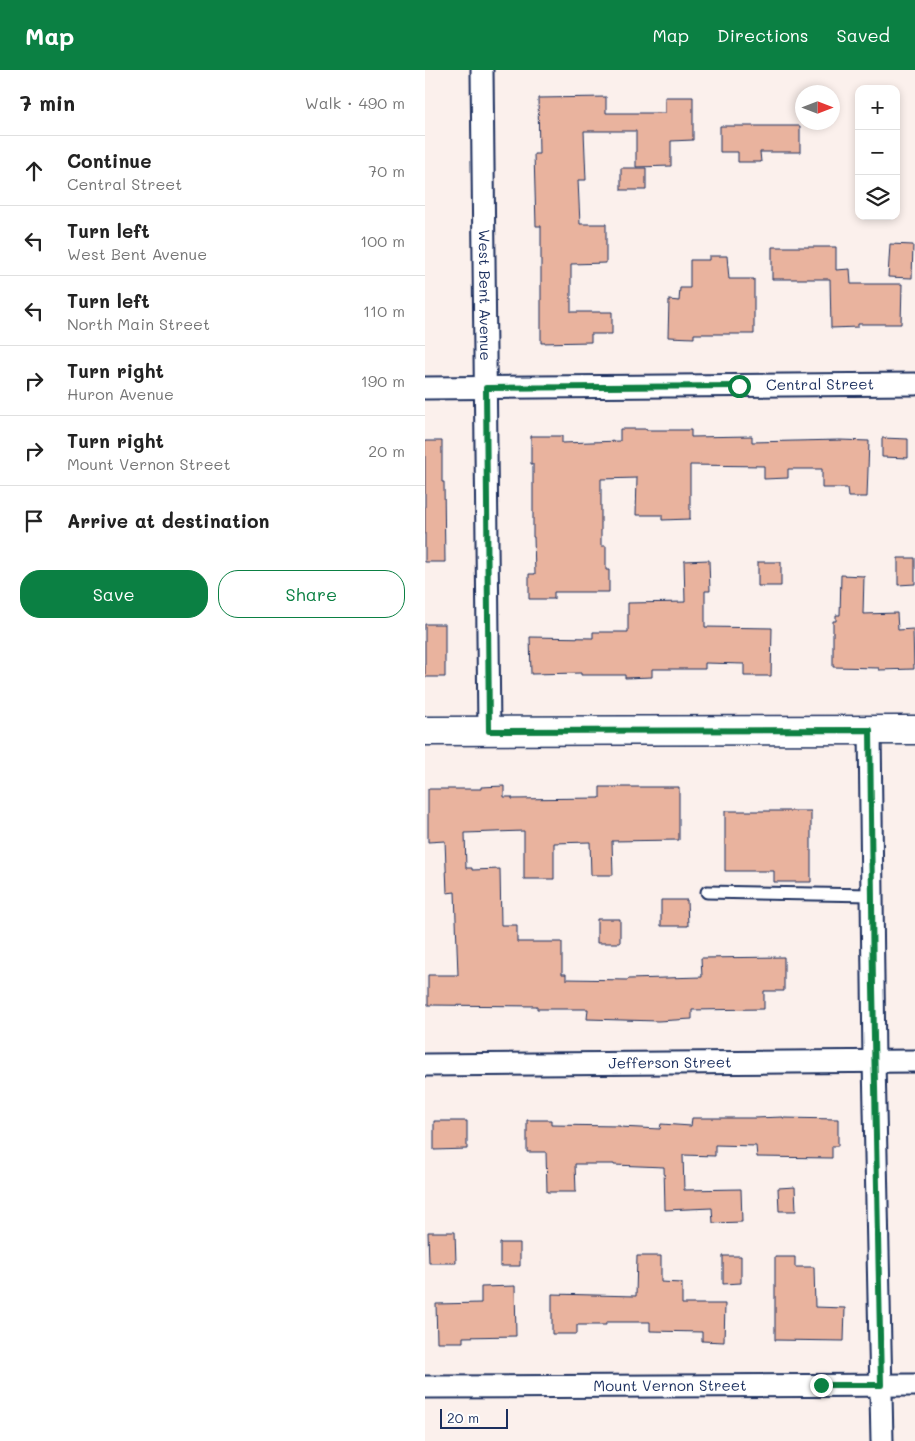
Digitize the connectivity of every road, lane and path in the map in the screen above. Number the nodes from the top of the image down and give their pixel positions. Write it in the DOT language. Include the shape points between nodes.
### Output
graph roads {
  1 [pos="482,70"];
  2 [pos="915,384"];
  3 [pos="425,388"];
  4 [pos="486,388"];
  5 [pos="870,730"];
  6 [pos="915,730"];
  7 [pos="425,731"];
  8 [pos="489,731"];
  9 [pos="707,892"];
  10 [pos="872,895"];
  11 [pos="915,1061"];
  12 [pos="875,1062"];
  13 [pos="425,1065"];
  14 [pos="881,1385"];
  15 [pos="915,1385"];
  16 [pos="425,1387"];
  17 [pos="882,1441"];
  1 -- 4 [label="street, West Bent Avenue"];
  2 -- 4 [label="street, Central Street"];
  3 -- 4 [label="street, Central Street"];
  4 -- 8 [label="street, West Bent Avenue"];
  5 -- 6 [label="main road"];
  5 -- 8 [label="main road"];
  5 -- 10 [label="street"];
  7 -- 8 [label="main road"];
  9 -- 10 [label="lane"];
  10 -- 12 [label="street"];
  11 -- 12 [label="street, Jefferson Street"];
  12 -- 13 [label="street, Jefferson Street"];
  12 -- 14 [label="street"];
  14 -- 15 [label="street, Mount Vernon Street"];
  14 -- 16 [label="street, Mount Vernon Street"];
  14 -- 17 [label="street"];
}
